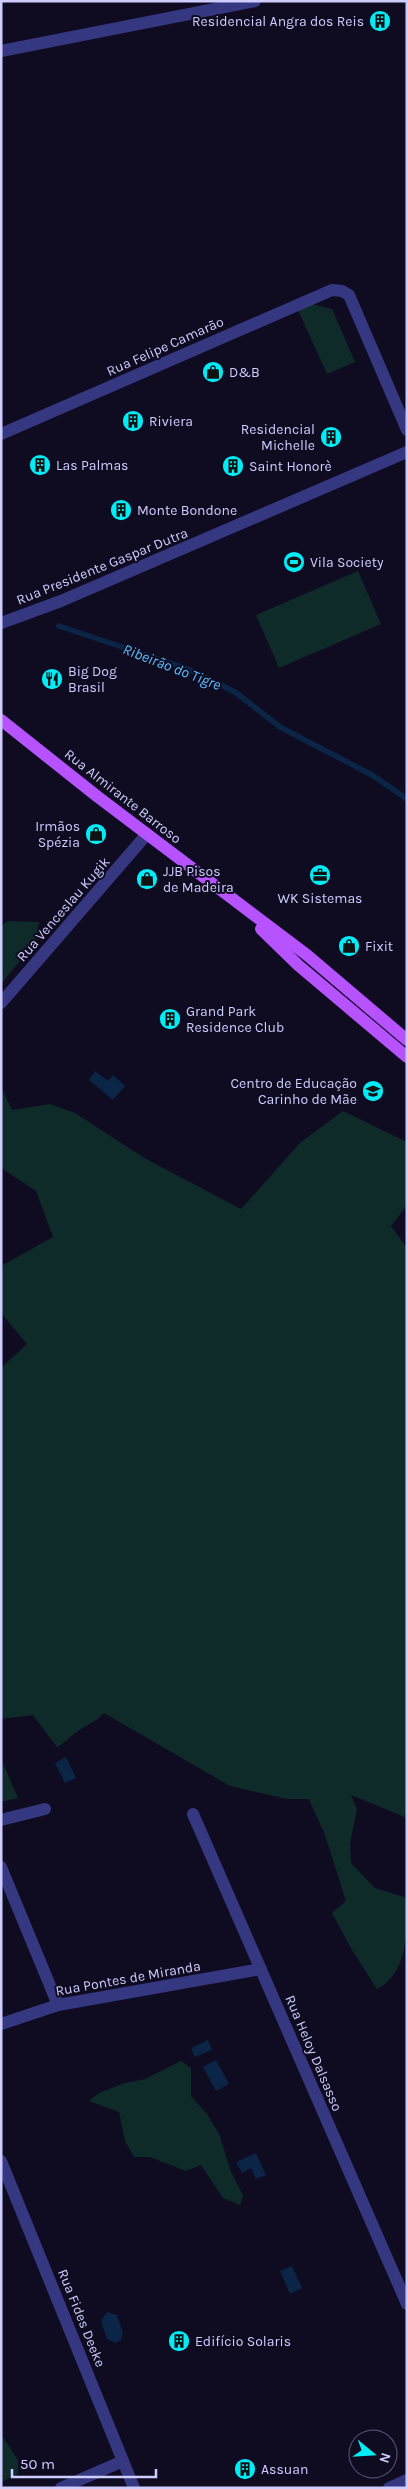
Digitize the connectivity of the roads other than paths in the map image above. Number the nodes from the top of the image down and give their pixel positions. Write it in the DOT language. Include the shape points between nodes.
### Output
graph roads {
  1 [pos="255,1"];
  2 [pos="1,51"];
  3 [pos="407,430"];
  4 [pos="1,434"];
  5 [pos="407,452"];
  6 [pos="1,623"];
  7 [pos="1,720"];
  8 [pos="147,834"];
  9 [pos="227,896"];
  10 [pos="1,1004"];
  11 [pos="407,1040"];
  12 [pos="407,1057"];
  13 [pos="45,1809"];
  14 [pos="193,1814"];
  15 [pos="1,1820"];
  16 [pos="1,1867"];
  17 [pos="261,1969"];
  18 [pos="58,2005"];
  19 [pos="1,2024"];
  20 [pos="1,2161"];
  21 [pos="407,2304"];
  22 [pos="122,2461"];
  23 [pos="407,2480"];
  24 [pos="61,2488"];
  25 [pos="134,2488"];
  26 [pos="389,2488"];
  1 -- 2 [label="street"];
  3 -- 4 [label="street, Rua Felipe Camarão" via="349,295 332,290"];
  5 -- 6 [label="street, Rua Presidente Gaspar Dutra" via="61,601"];
  7 -- 8 [label="main road, Rua Almirante Barroso"];
  8 -- 9 [label="main road, Rua Almirante Barroso"];
  8 -- 10 [label="street, Rua Venceslau Kugik"];
  9 -- 11 [label="main road, Rua Almirante Barroso" via="307,956"];
  9 -- 12 [label="main road, Rua Almirante Barroso" via="298,965"];
  13 -- 15 [label="street"];
  14 -- 17 [label="street, Rua Heloy Dalsasso"];
  16 -- 18 [label="street"];
  17 -- 18 [label="street, Rua Pontes de Miranda"];
  17 -- 21 [label="street, Rua Heloy Dalsasso"];
  18 -- 19 [label="street, Rua Pontes de Miranda"];
  20 -- 22 [label="street, Rua Fides Deeke"];
  22 -- 24 [label="street"];
  22 -- 25 [label="street, Rua Fides Deeke"];
  23 -- 26 [label="street"];
}
